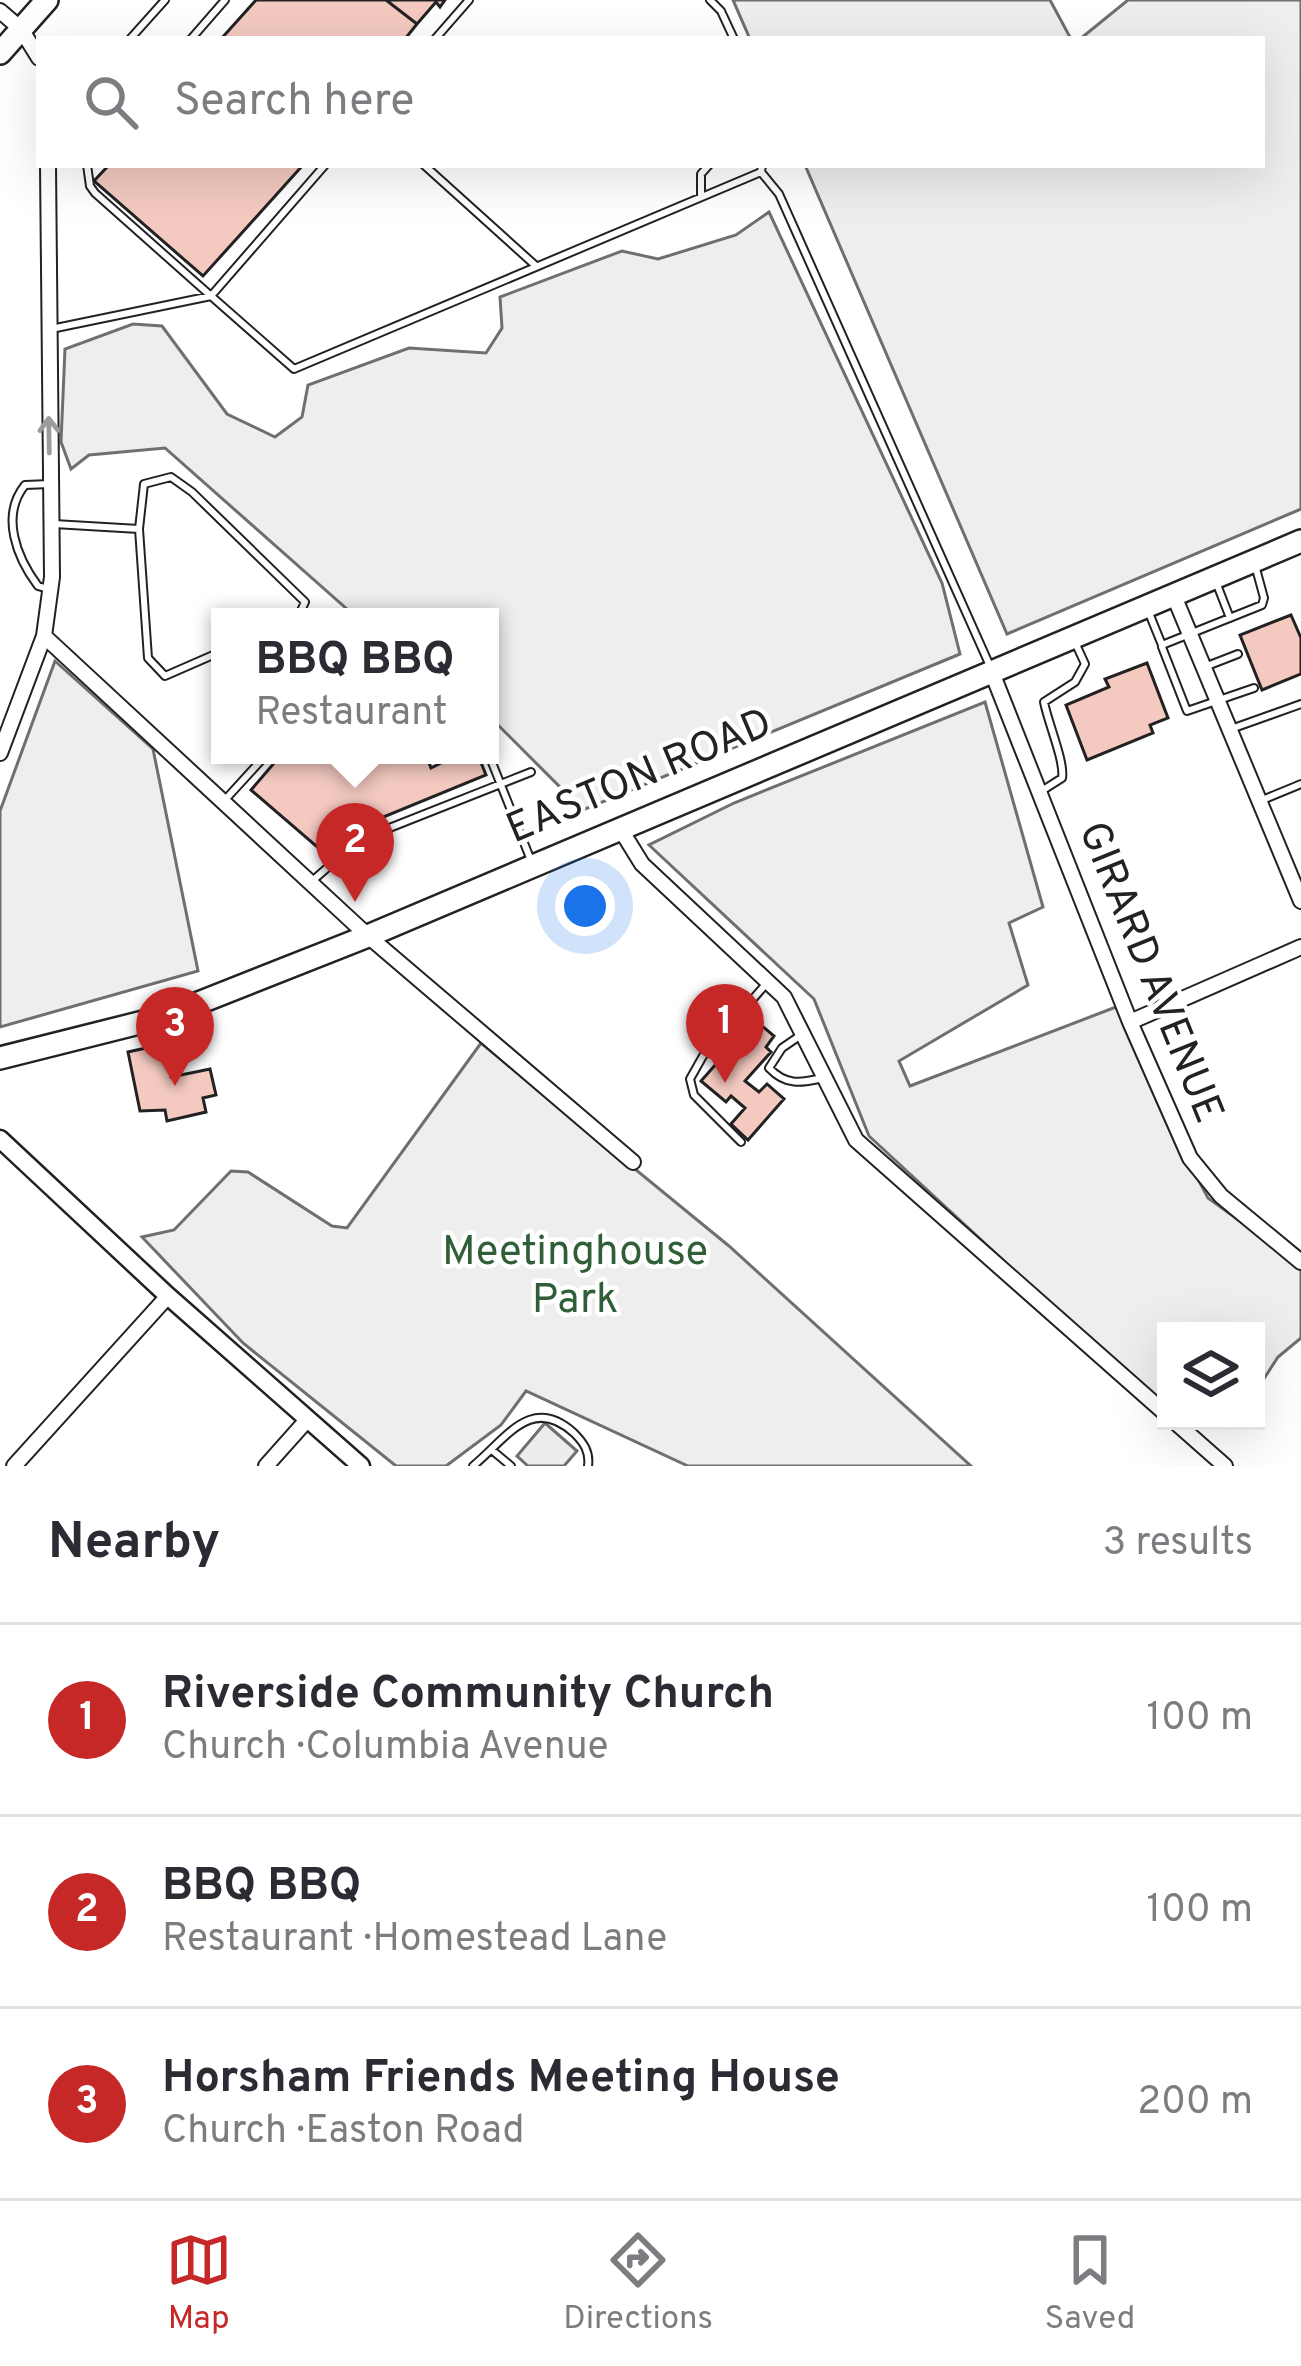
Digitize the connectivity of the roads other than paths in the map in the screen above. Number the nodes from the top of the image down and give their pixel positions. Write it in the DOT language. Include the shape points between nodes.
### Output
graph roads {
  1 [pos="47,0"];
  2 [pos="165,0"];
  3 [pos="225,0"];
  4 [pos="469,0"];
  5 [pos="710,0"];
  6 [pos="0,11"];
  7 [pos="21,29"];
  8 [pos="133,36"];
  9 [pos="194,36"];
  10 [pos="438,36"];
  11 [pos="733,36"];
  12 [pos="0,53"];
  13 [pos="36,53"];
  14 [pos="48,168"];
  15 [pos="87,168"];
  16 [pos="323,168"];
  17 [pos="427,168"];
  18 [pos="706,168"];
  19 [pos="762,169"];
  20 [pos="701,197"];
  21 [pos="536,266"];
  22 [pos="211,296"];
  23 [pos="47,330"];
  24 [pos="50,484"];
  25 [pos="50,524"];
  26 [pos="139,529"];
  27 [pos="1301,542"];
  28 [pos="1254,562"];
  29 [pos="1215,578"];
  30 [pos="50,590"];
  31 [pos="1174,596"];
  32 [pos="1146,607"];
  33 [pos="302,608"];
  34 [pos="1230,618"];
  35 [pos="1190,634"];
  36 [pos="44,636"];
  37 [pos="1073,637"];
  38 [pos="1162,645"];
  39 [pos="1238,654"];
  40 [pos="211,656"];
  41 [pos="1204,667"];
  42 [pos="991,670"];
  43 [pos="1254,688"];
  44 [pos="1218,702"];
  45 [pos="1301,704"];
  46 [pos="1230,730"];
  47 [pos="0,753"];
  48 [pos="258,764"];
  49 [pos="493,764"];
  50 [pos="531,772"];
  51 [pos="501,784"];
  52 [pos="1301,784"];
  53 [pos="1040,792"];
  54 [pos="1260,801"];
  55 [pos="224,802"];
  56 [pos="621,830"];
  57 [pos="534,866"];
  58 [pos="310,883"];
  59 [pos="1301,901"];
  60 [pos="368,936"];
  61 [pos="1301,947"];
  62 [pos="769,982"];
  63 [pos="1130,1022"];
  64 [pos="804,1033"];
  65 [pos="0,1058"];
  66 [pos="825,1077"];
  67 [pos="0,1139"];
  68 [pos="741,1142"];
  69 [pos="7,1159"];
  70 [pos="633,1162"];
  71 [pos="1301,1262"];
  72 [pos="168,1296"];
  73 [pos="1157,1406"];
  74 [pos="307,1420"];
  75 [pos="1184,1430"];
  76 [pos="493,1451"];
  77 [pos="476,1465"];
  78 [pos="14,1466"];
  79 [pos="266,1466"];
  80 [pos="361,1466"];
  81 [pos="511,1466"];
  82 [pos="588,1466"];
  83 [pos="1225,1466"];
  1 -- 7 [label="main road"];
  2 -- 8 [label="lane"];
  3 -- 9 [label="lane"];
  4 -- 10 [label="lane"];
  5 -- 11 [label="lane"];
  6 -- 7 [label="street"];
  7 -- 12 [label="main road"];
  7 -- 13 [label="street"];
  14 -- 23 [label="street"];
  15 -- 22 [label="lane" via="95,193"];
  16 -- 22 [label="lane"];
  17 -- 21 [label="lane"];
  18 -- 20 [label="lane"];
  19 -- 20 [label="lane"];
  19 -- 42 [label="lane"];
  20 -- 21 [label="lane"];
  21 -- 22 [label="lane" via="295,369"];
  22 -- 23 [label="lane"];
  24 -- 23 [label="street, one-way"];
  24 -- 25 [label="street"];
  24 -- 30 [label="lane" via="26,485 18,494 14,546 38,586"];
  25 -- 26 [label="lane"];
  25 -- 30 [label="street"];
  26 -- 33 [label="lane" via="144,484 171,477 305,602"];
  26 -- 40 [label="lane" via="148,658 165,676"];
  27 -- 28 [label="main road, EASTON ROAD"];
  28 -- 29 [label="main road, EASTON ROAD"];
  28 -- 34 [label="lane" via="1262,605"];
  29 -- 31 [label="main road, EASTON ROAD"];
  29 -- 34 [label="lane"];
  30 -- 36 [label="street"];
  31 -- 32 [label="main road, EASTON ROAD"];
  31 -- 35 [label="street"];
  32 -- 37 [label="main road, EASTON ROAD"];
  32 -- 38 [label="lane"];
  34 -- 35 [label="lane"];
  35 -- 38 [label="lane"];
  35 -- 41 [label="street"];
  36 -- 47 [label="street"];
  36 -- 55 [label="street"];
  37 -- 42 [label="main road, EASTON ROAD"];
  37 -- 53 [label="lane" via="1085,664 1075,682 1044,702 1062,778"];
  38 -- 44 [label="lane" via="1187,711"];
  39 -- 41 [label="lane"];
  41 -- 44 [label="street"];
  42 -- 53 [label="street, GIRARD AVENUE"];
  42 -- 56 [label="main road, EASTON ROAD"];
  43 -- 44 [label="lane"];
  44 -- 46 [label="street"];
  45 -- 46 [label="lane"];
  46 -- 54 [label="street"];
  48 -- 55 [label="lane"];
  49 -- 51 [label="lane"];
  50 -- 51 [label="lane"];
  51 -- 57 [label="lane"];
  51 -- 58 [label="lane" via="359,840"];
  52 -- 54 [label="lane"];
  53 -- 63 [label="street, GIRARD AVENUE"];
  54 -- 59 [label="street"];
  55 -- 58 [label="street"];
  56 -- 57 [label="main road, EASTON ROAD"];
  56 -- 62 [label="street" via="642,864"];
  57 -- 60 [label="main road, EASTON ROAD"];
  58 -- 60 [label="street"];
  60 -- 65 [label="main road, EASTON ROAD" via="164,1017"];
  60 -- 70 [label="street"];
  61 -- 63 [label="street"];
  62 -- 64 [label="street"];
  62 -- 68 [label="lane" via="690,1079 694,1095"];
  63 -- 71 [label="street, GIRARD AVENUE" via="1190,1158 1220,1196"];
  64 -- 66 [label="street"];
  64 -- 66 [label="lane" via="769,1068 797,1084"];
  66 -- 73 [label="street" via="856,1140"];
  67 -- 69 [label="street"];
  69 -- 72 [label="street"];
  72 -- 74 [label="street"];
  72 -- 78 [label="street"];
  74 -- 79 [label="street"];
  74 -- 80 [label="street"];
  75 -- 83 [label="street"];
  76 -- 77 [label="lane"];
  76 -- 81 [label="lane"];
  76 -- 82 [label="lane" via="528,1418 544,1417 582,1441"];
}
